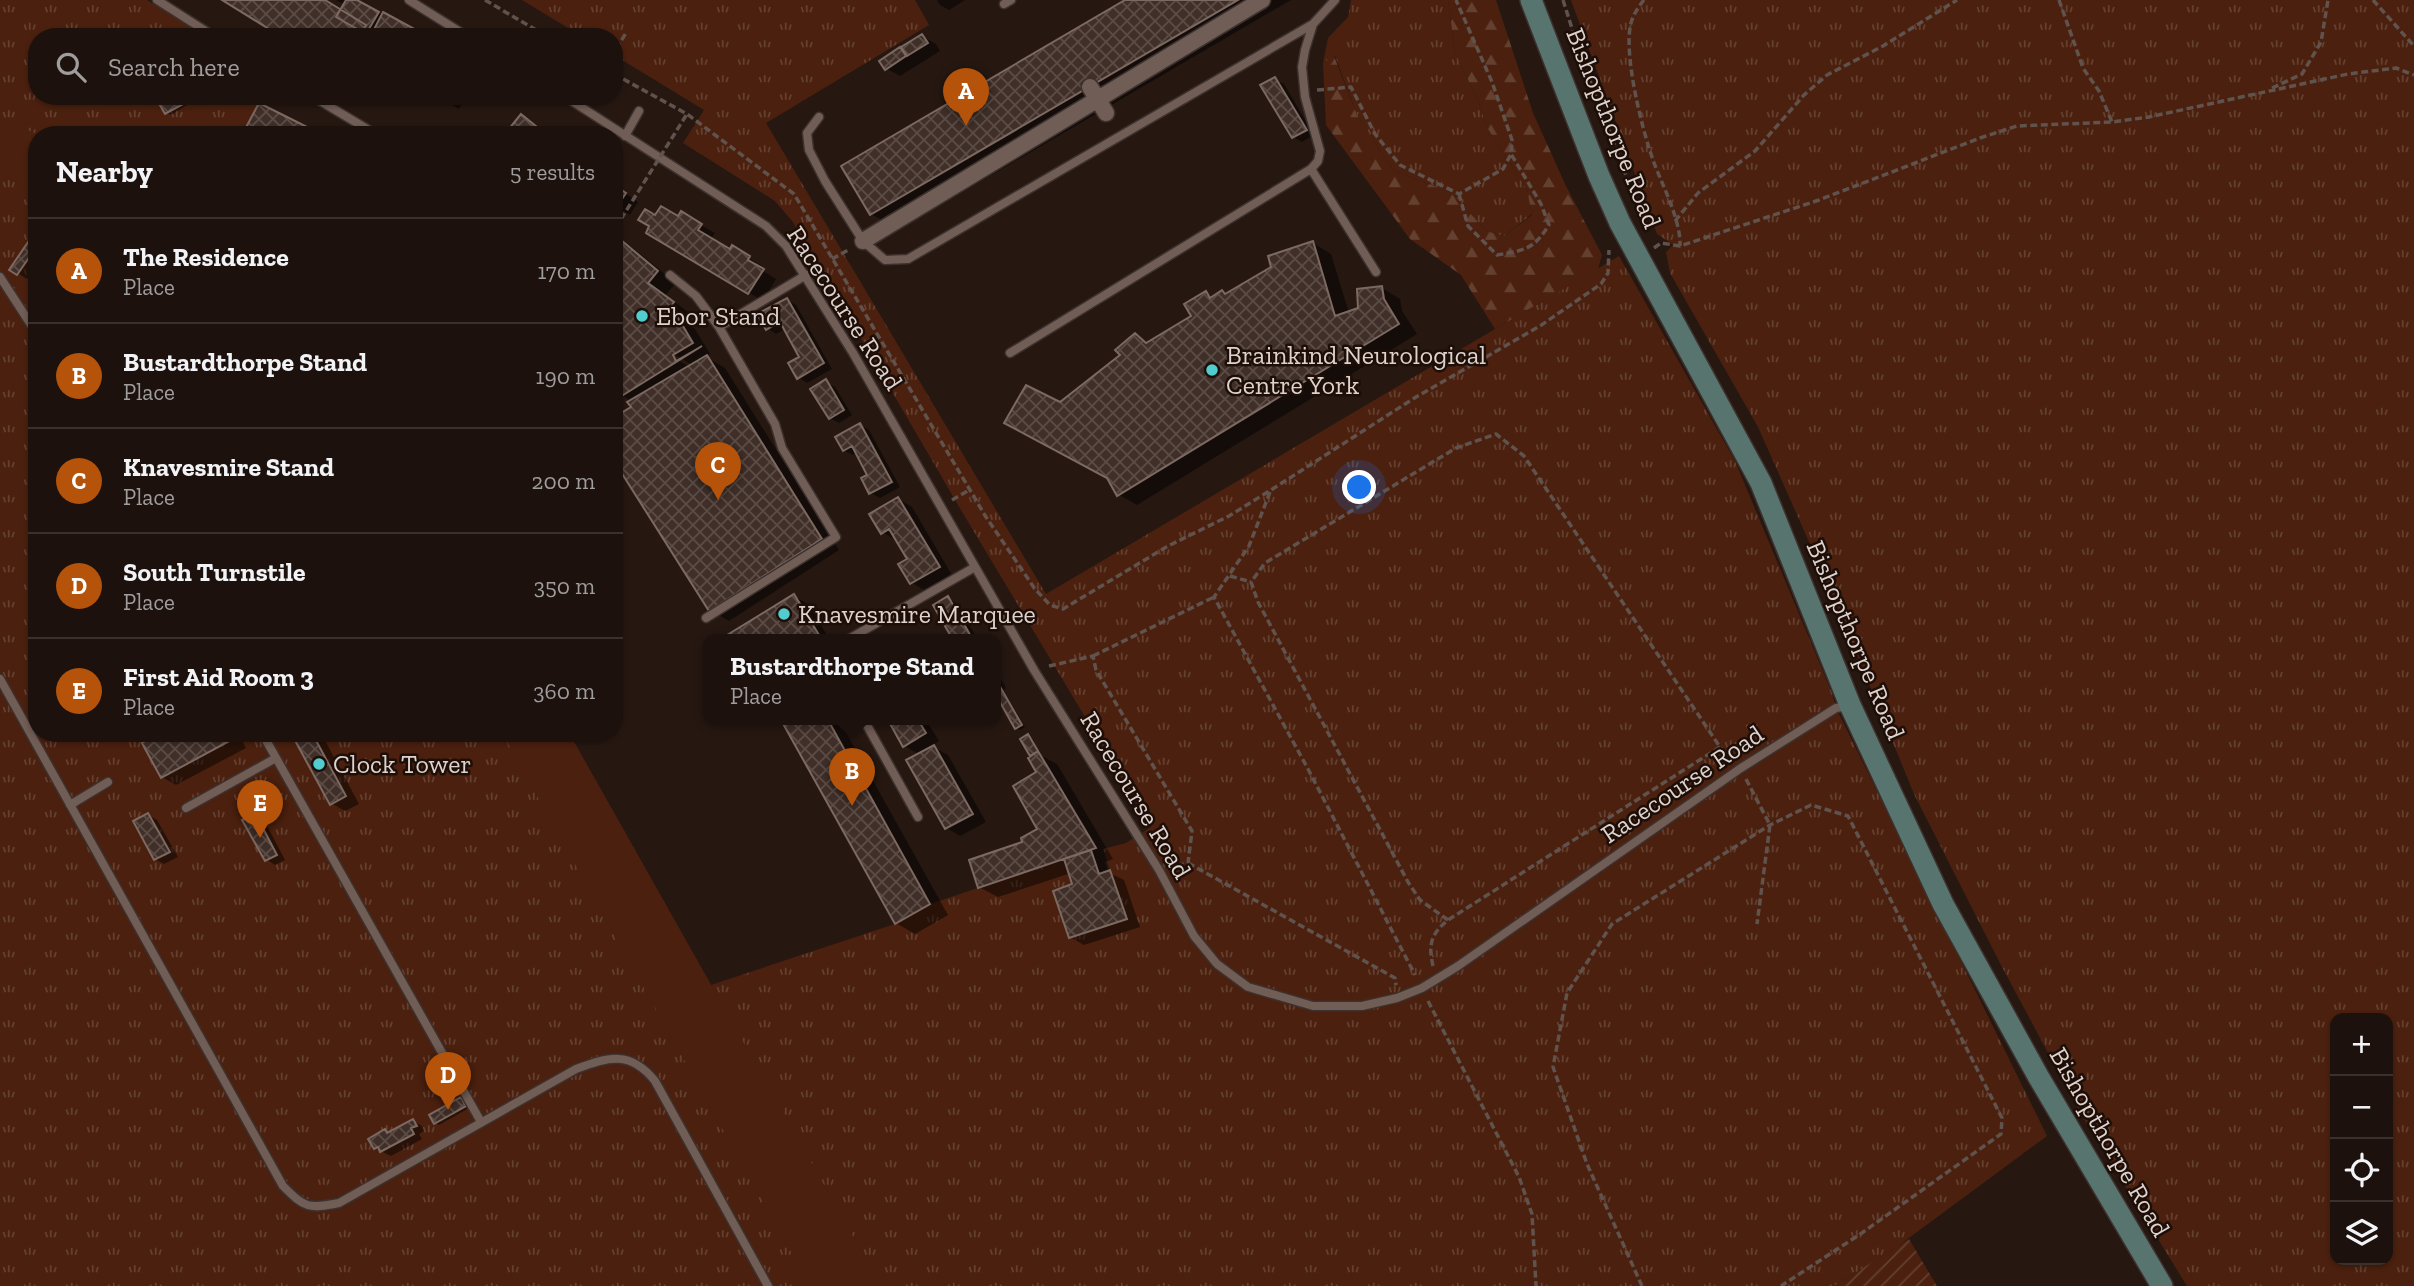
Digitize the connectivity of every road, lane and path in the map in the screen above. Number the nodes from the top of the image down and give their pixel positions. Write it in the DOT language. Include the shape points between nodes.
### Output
graph roads {
  1 [pos="157,0"];
  2 [pos="409,0"];
  3 [pos="485,0"];
  4 [pos="1262,0"];
  5 [pos="1335,0"];
  6 [pos="1456,0"];
  7 [pos="1531,0"];
  8 [pos="1563,0"];
  9 [pos="1644,0"];
  10 [pos="1957,0"];
  11 [pos="2059,0"];
  12 [pos="2328,0"];
  13 [pos="2373,0"];
  14 [pos="1312,24"];
  15 [pos="201,28"];
  16 [pos="454,28"];
  17 [pos="533,28"];
  18 [pos="626,33"];
  19 [pos="623,38"];
  20 [pos="2414,46"];
  21 [pos="2414,75"];
  22 [pos="623,79"];
  23 [pos="1305,91"];
  24 [pos="2264,92"];
  25 [pos="327,105"];
  26 [pos="578,105"];
  27 [pos="639,111"];
  28 [pos="687,114"];
  29 [pos="819,117"];
  30 [pos="2112,121"];
  31 [pos="362,126"];
  32 [pos="610,126"];
  33 [pos="625,136"];
  34 [pos="1511,154"];
  35 [pos="1311,169"];
  36 [pos="1459,194"];
  37 [pos="1636,202"];
  38 [pos="623,216"];
  39 [pos="1675,221"];
  40 [pos="1620,223"];
  41 [pos="863,241"];
  42 [pos="1680,246"];
  43 [pos="843,253"];
  44 [pos="1638,258"];
  45 [pos="832,260"];
  46 [pos="1376,272"];
  47 [pos="670,275"];
  48 [pos="806,275"];
  49 [pos="0,277"];
  50 [pos="28,320"];
  51 [pos="719,327"];
  52 [pos="1010,353"];
  53 [pos="971,489"];
  54 [pos="1271,490"];
  55 [pos="941,507"];
  56 [pos="975,567"];
  57 [pos="1230,576"];
  58 [pos="1251,582"];
  59 [pos="1214,597"];
  60 [pos="706,618"];
  61 [pos="858,634"];
  62 [pos="1093,656"];
  63 [pos="1034,670"];
  64 [pos="0,679"];
  65 [pos="1850,705"];
  66 [pos="867,725"];
  67 [pos="28,729"];
  68 [pos="35,742"];
  69 [pos="267,742"];
  70 [pos="1720,747"];
  71 [pos="276,758"];
  72 [pos="1741,768"];
  73 [pos="108,782"];
  74 [pos="70,804"];
  75 [pos="186,808"];
  76 [pos="918,817"];
  77 [pos="1770,825"];
  78 [pos="1188,863"];
  79 [pos="1159,870"];
  80 [pos="1448,920"];
  81 [pos="1757,924"];
  82 [pos="1439,977"];
  83 [pos="1422,988"];
  84 [pos="1397,998"];
  85 [pos="481,1122"];
  86 [pos="768,1286"];
  87 [pos="1536,1286"];
  88 [pos="1642,1286"];
  89 [pos="1782,1286"];
  90 [pos="2161,1286"];
  1 -- 15 [label="lane"];
  2 -- 16 [label="lane"];
  3 -- 17 [label="path"];
  4 -- 41 [label="street"];
  5 -- 14 [label="lane"];
  6 -- 34 [label="path" via="1496,94 1512,140"];
  7 -- 40 [label="street, Bishopthorpe Road"];
  8 -- 37 [label="path"];
  9 -- 39 [label="path" via="1631,23 1630,55 1652,157"];
  10 -- 39 [label="path" via="1827,75 1755,151 1698,193"];
  11 -- 30 [label="path" via="2083,68"];
  12 -- 24 [label="path" via="2321,42 2302,74"];
  13 -- 20 [label="path"];
  14 -- 23 [label="lane" via="1302,67"];
  14 -- 41 [label="lane" via="908,259 885,260"];
  18 -- 19 [label="path"];
  21 -- 24 [label="path" via="2396,68 2360,72"];
  22 -- 28 [label="path"];
  23 -- 35 [label="lane" via="1320,151"];
  23 -- 36 [label="path" via="1351,87 1376,134 1400,166"];
  24 -- 30 [label="path"];
  25 -- 31 [label="lane"];
  26 -- 32 [label="lane, Racecourse Road"];
  27 -- 33 [label="lane"];
  28 -- 38 [label="path, bridge"];
  28 -- 45 [label="path" via="794,194"];
  29 -- 41 [label="lane" via="807,133 809,150"];
  30 -- 42 [label="path" via="2017,126"];
  33 -- 48 [label="lane, Racecourse Road" via="766,226"];
  34 -- 36 [label="path" via="1503,169"];
  34 -- 36 [label="path" via="1549,225 1539,241 1497,255 1468,226"];
  35 -- 46 [label="lane"];
  35 -- 52 [label="lane"];
  39 -- 42 [label="path"];
  40 -- 44 [label="street, Bishopthorpe Road"];
  40 -- 54 [label="path" via="1609,243 1608,273 1596,288"];
  42 -- 44 [label="path" via="1661,243"];
  43 -- 45 [label="path"];
  44 -- 65 [label="street, Bishopthorpe Road" via="1761,483"];
  45 -- 53 [label="path"];
  47 -- 51 [label="lane" via="696,296"];
  48 -- 51 [label="lane"];
  48 -- 55 [label="lane, Racecourse Road"];
  49 -- 50 [label="lane"];
  51 -- 60 [label="lane" via="775,424 782,448 836,537"];
  53 -- 54 [label="path" via="1035,589 1050,606 1063,609"];
  53 -- 55 [label="path"];
  54 -- 57 [label="path" via="1252,539"];
  55 -- 56 [label="lane, Racecourse Road"];
  56 -- 61 [label="lane"];
  56 -- 63 [label="lane, Racecourse Road"];
  57 -- 58 [label="path"];
  57 -- 59 [label="path"];
  58 -- 70 [label="path" via="1265,563 1289,548 1456,448 1496,434 1524,456"];
  58 -- 80 [label="path" via="1408,882 1420,900"];
  59 -- 62 [label="path"];
  59 -- 83 [label="path"];
  62 -- 63 [label="path"];
  62 -- 78 [label="path" via="1096,670 1192,831"];
  63 -- 79 [label="lane, Racecourse Road"];
  64 -- 67 [label="lane"];
  65 -- 72 [label="lane, Racecourse Road" via="1836,708"];
  65 -- 90 [label="street, Bishopthorpe Road" via="1943,904"];
  66 -- 76 [label="lane"];
  68 -- 74 [label="lane"];
  69 -- 71 [label="lane"];
  70 -- 72 [label="path"];
  70 -- 80 [label="path"];
  71 -- 75 [label="lane"];
  71 -- 85 [label="lane"];
  72 -- 77 [label="path"];
  72 -- 82 [label="lane, Racecourse Road"];
  73 -- 74 [label="lane"];
  74 -- 85 [label="lane" via="283,1186 300,1203 317,1207 339,1203"];
  77 -- 81 [label="path"];
  77 -- 88 [label="path" via="1612,924 1567,993 1553,1067 1587,1164"];
  77 -- 89 [label="path" via="1811,806 1848,816 2002,1118 2001,1134"];
  78 -- 79 [label="path"];
  78 -- 84 [label="path" via="1395,978"];
  79 -- 84 [label="lane, Racecourse Road" via="1194,936 1217,964 1248,987 1313,1006 1362,1006"];
  80 -- 82 [label="path" via="1436,930 1429,950"];
  82 -- 83 [label="lane, Racecourse Road"];
  83 -- 84 [label="lane, Racecourse Road"];
  83 -- 87 [label="path" via="1519,1177 1532,1214"];
  85 -- 86 [label="lane" via="600,1060 625,1058 643,1066"];
}
